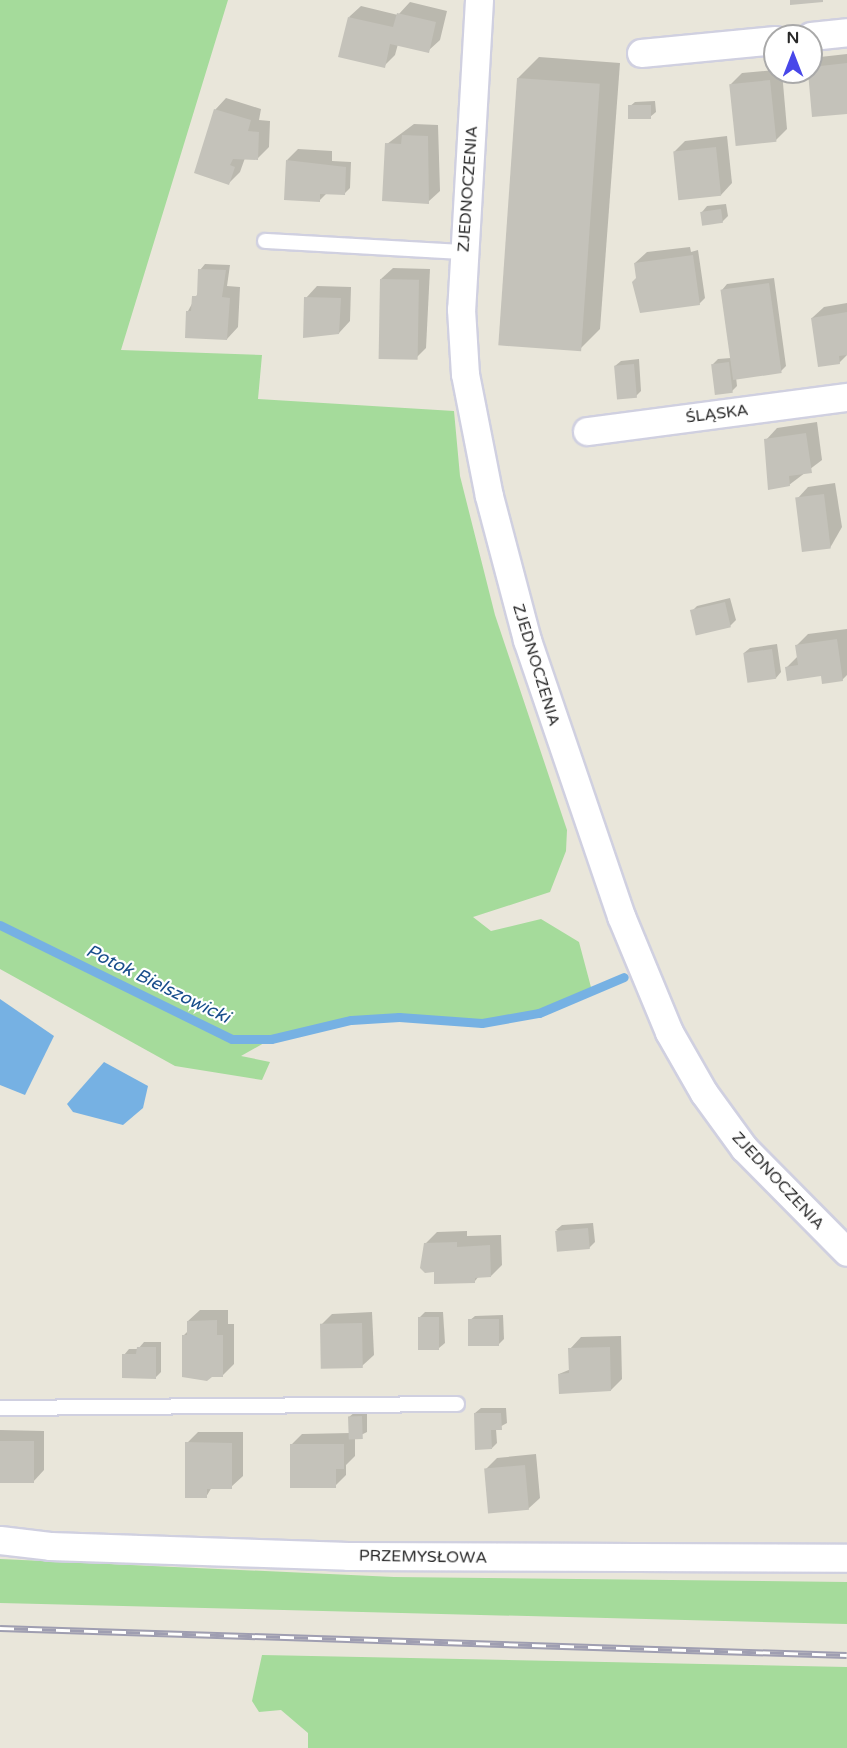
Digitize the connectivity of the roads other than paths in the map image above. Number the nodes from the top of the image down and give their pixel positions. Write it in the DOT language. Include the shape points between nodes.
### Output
graph roads {
  1 [pos="479,0"];
  2 [pos="847,32"];
  3 [pos="823,35"];
  4 [pos="763,41"];
  5 [pos="641,53"];
  6 [pos="265,242"];
  7 [pos="464,252"];
  8 [pos="847,397"];
  9 [pos="586,431"];
  10 [pos="847,1252"];
  11 [pos="457,1404"];
  12 [pos="0,1408"];
  13 [pos="0,1540"];
  14 [pos="847,1558"];
  1 -- 7 [label="street, ZJEDNOCZENIA"];
  2 -- 3 [label="street"];
  4 -- 5 [label="street"];
  6 -- 7 [label="lane"];
  7 -- 10 [label="street, ZJEDNOCZENIA" via="465,374 489,496 531,651 643,974 704,1094 744,1148"];
  8 -- 9 [label="street, ŚLĄSKA"];
  11 -- 12 [label="lane"];
  13 -- 14 [label="street, PRZEMYSŁOWA" via="50,1546 348,1556"];
}
